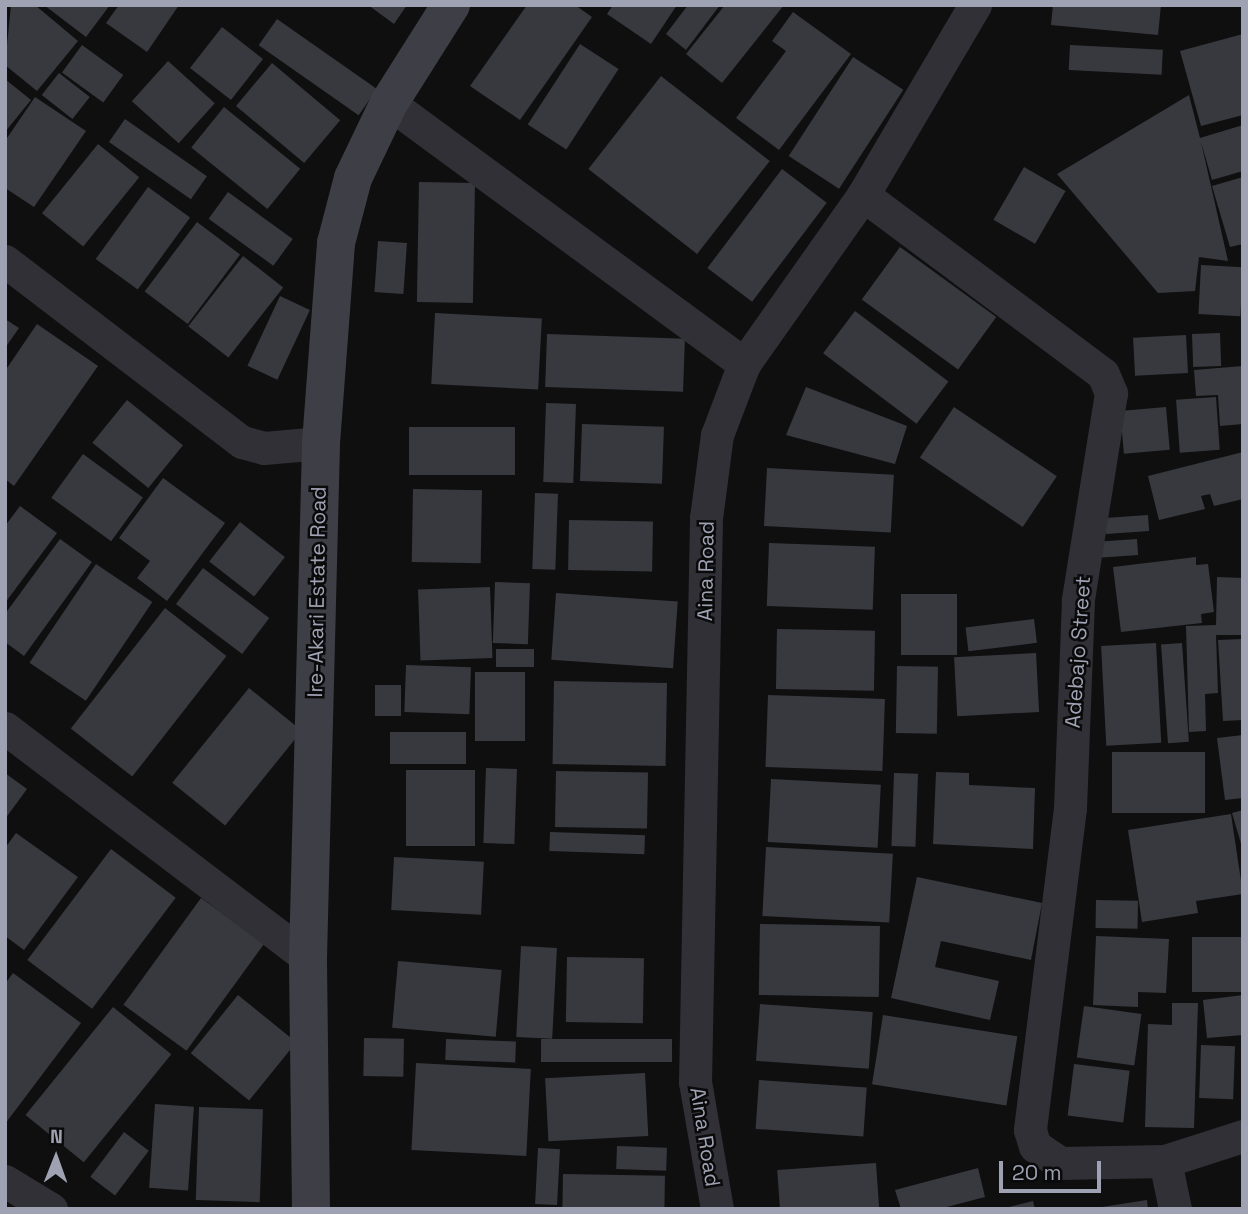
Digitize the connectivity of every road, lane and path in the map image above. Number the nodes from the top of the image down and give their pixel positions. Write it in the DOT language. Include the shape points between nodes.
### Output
graph roads {
  1 [pos="451,5"];
  2 [pos="975,5"];
  3 [pos="389,103"];
  4 [pos="863,195"];
  5 [pos="5,261"];
  6 [pos="744,365"];
  7 [pos="321,443"];
  8 [pos="5,728"];
  9 [pos="308,958"];
  10 [pos="1243,1136"];
  11 [pos="1164,1161"];
  12 [pos="5,1181"];
  13 [pos="51,1209"];
  14 [pos="311,1209"];
  15 [pos="717,1209"];
  16 [pos="1175,1209"];
  1 -- 3 [label="street, Ire-Akari Estate Road"];
  2 -- 4 [label="street, Aina Road"];
  3 -- 6 [label="street"];
  3 -- 7 [label="street, Ire-Akari Estate Road" via="352,178 336,243"];
  4 -- 6 [label="street, Aina Road"];
  4 -- 11 [label="street, Adebajo Street" via="1103,374 1111,393 1078,600 1070,808 1030,1130 1035,1146 1060,1163"];
  5 -- 7 [label="street" via="242,442 264,447"];
  6 -- 15 [label="street, Aina Road" via="717,435 706,518 695,1082"];
  7 -- 9 [label="street, Ire-Akari Estate Road"];
  8 -- 9 [label="street"];
  9 -- 14 [label="street, Ire-Akari Estate Road"];
  10 -- 11 [label="street"];
  11 -- 16 [label="street"];
  12 -- 13 [label="street"];
}
